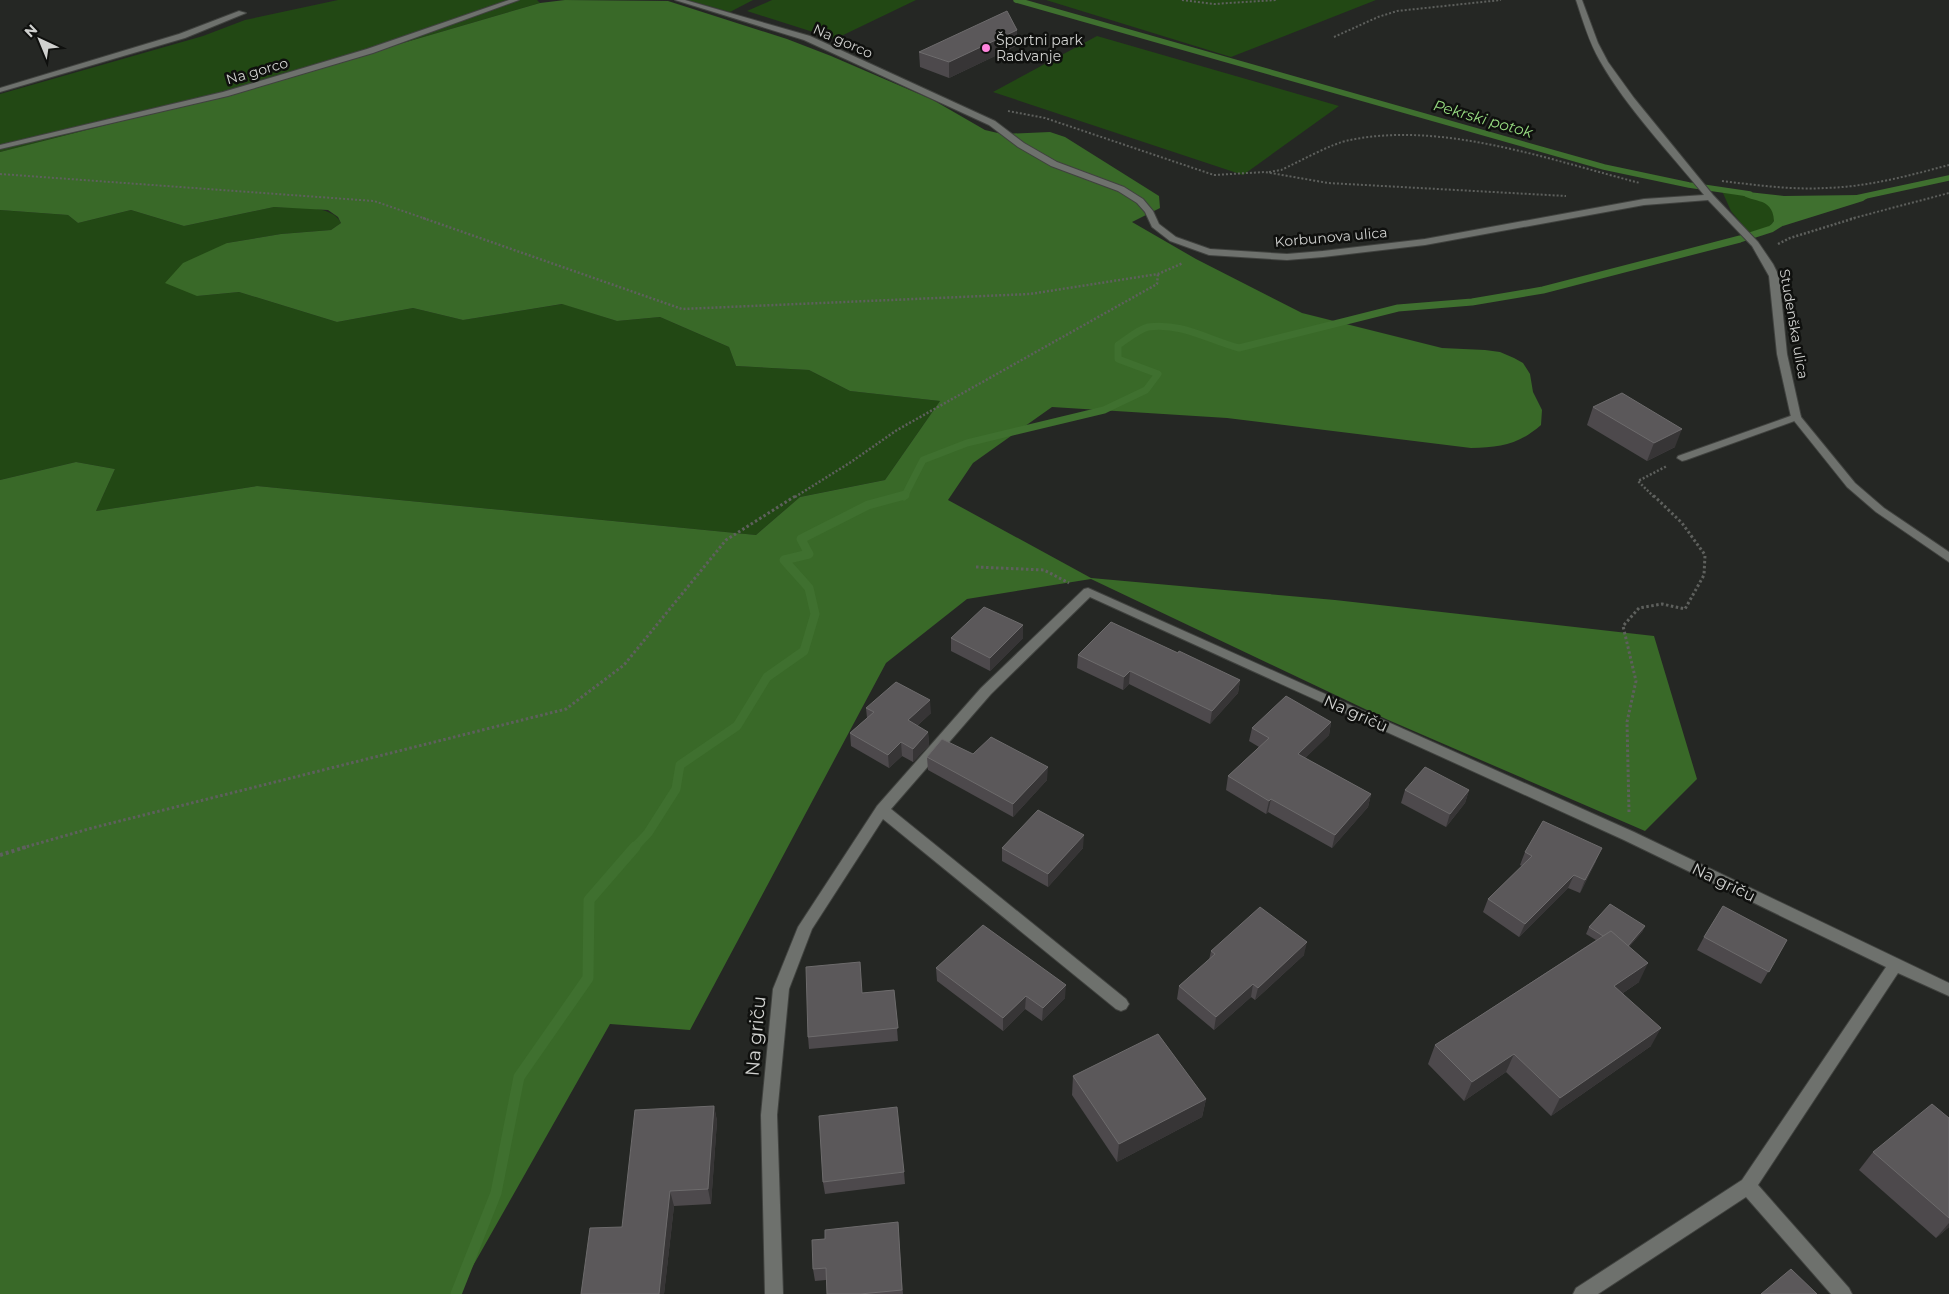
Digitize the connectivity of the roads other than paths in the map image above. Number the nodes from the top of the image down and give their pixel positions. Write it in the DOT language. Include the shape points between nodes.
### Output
graph roads {
  1 [pos="516,0"];
  2 [pos="678,0"];
  3 [pos="1579,0"];
  4 [pos="242,13"];
  5 [pos="0,90"];
  6 [pos="992,122"];
  7 [pos="0,147"];
  8 [pos="1708,195"];
  9 [pos="1796,417"];
  10 [pos="1682,458"];
  11 [pos="1949,558"];
  12 [pos="882,810"];
  13 [pos="1895,965"];
  14 [pos="1949,990"];
  15 [pos="1121,1004"];
  16 [pos="1748,1186"];
  17 [pos="774,1294"];
  18 [pos="1582,1294"];
  19 [pos="1843,1294"];
  1 -- 7 [label="street, Na gorco" via="370,51 226,94"];
  2 -- 6 [label="street, Na gorco" via="807,38"];
  3 -- 8 [label="street, Studenška ulica" via="1604,62"];
  4 -- 5 [label="street" via="182,36"];
  6 -- 8 [label="street, Korbunova ulica" via="1021,145 1054,164 1121,189 1140,201 1155,225 1174,239 1209,252 1287,257 1323,254 1425,242 1644,202"];
  8 -- 9 [label="street, Studenška ulica" via="1758,248 1774,276 1782,354"];
  9 -- 10 [label="street"];
  9 -- 11 [label="street, Studenška ulica" via="1851,485 1880,510"];
  12 -- 13 [label="street, Na griču" via="986,691 1088,592 1629,836"];
  12 -- 15 [label="street"];
  12 -- 17 [label="street, Na griču" via="805,927 780,989 769,1115"];
  13 -- 14 [label="street, Na griču"];
  13 -- 16 [label="street"];
  16 -- 18 [label="street"];
  16 -- 19 [label="street"];
}
